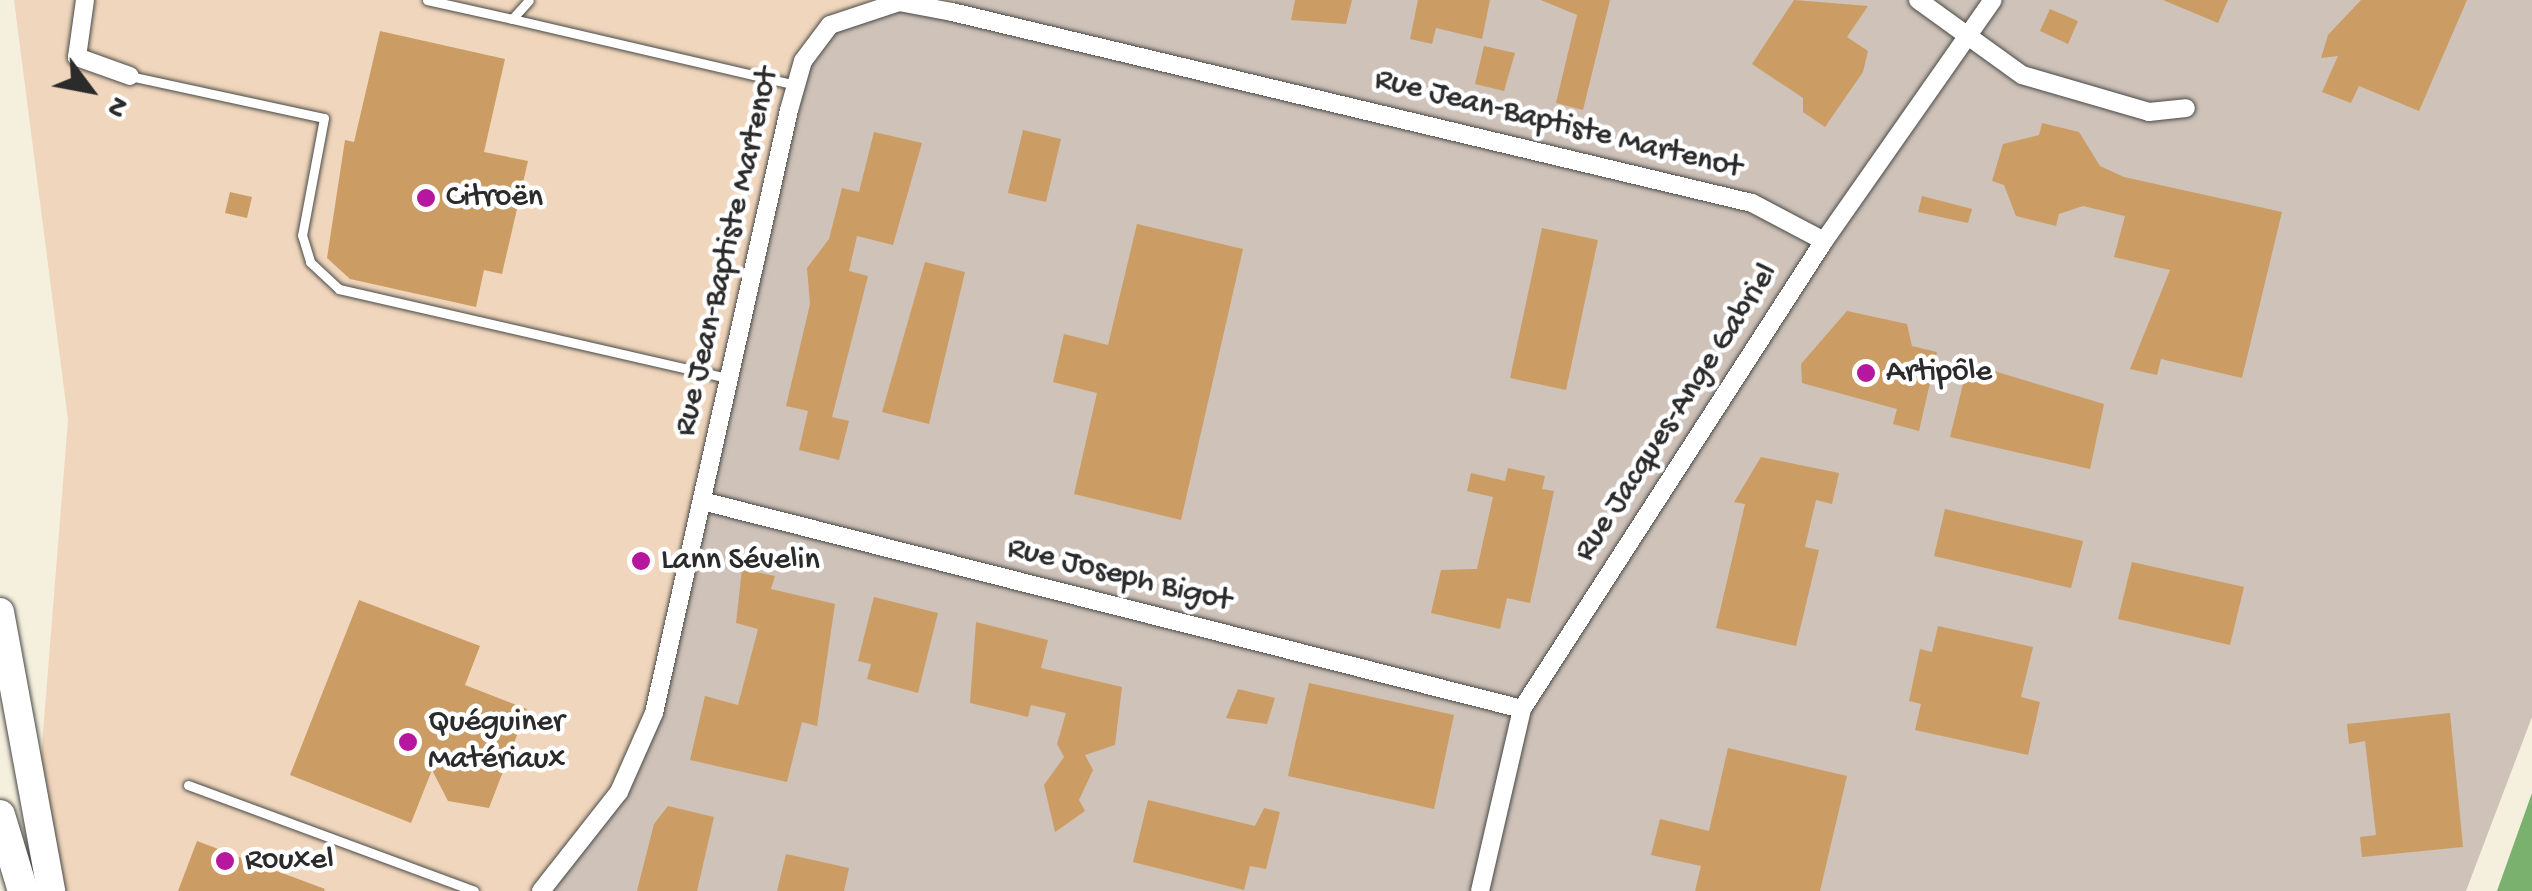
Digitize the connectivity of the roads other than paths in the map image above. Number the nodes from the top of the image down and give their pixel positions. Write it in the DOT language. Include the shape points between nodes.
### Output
graph roads {
  1 [pos="85,0"];
  2 [pos="427,0"];
  3 [pos="529,0"];
  4 [pos="1918,0"];
  5 [pos="1993,0"];
  6 [pos="512,19"];
  7 [pos="1968,37"];
  8 [pos="130,76"];
  9 [pos="796,85"];
  10 [pos="2186,108"];
  11 [pos="1824,241"];
  12 [pos="729,378"];
  13 [pos="702,500"];
  14 [pos="0,612"];
  15 [pos="0,671"];
  16 [pos="1522,709"];
  17 [pos="188,785"];
  18 [pos="0,816"];
  19 [pos="22,891"];
  20 [pos="40,891"];
  21 [pos="51,891"];
  22 [pos="474,891"];
  23 [pos="541,891"];
  24 [pos="1480,891"];
  1 -- 8 [label="street" via="77,57"];
  2 -- 6 [label="lane"];
  3 -- 6 [label="lane"];
  4 -- 7 [label="street"];
  5 -- 7 [label="street, Rue Jacques-Ange Gabriel"];
  6 -- 9 [label="lane"];
  7 -- 10 [label="street" via="2022,75 2097,100 2149,112"];
  7 -- 11 [label="street, Rue Jacques-Ange Gabriel"];
  8 -- 12 [label="lane" via="324,118 302,235 310,262 340,288"];
  9 -- 11 [label="street, Rue Jean-Baptiste Martenot" via="830,25 899,2 1752,204"];
  9 -- 12 [label="street, Rue Jean-Baptiste Martenot"];
  11 -- 16 [label="street, Rue Jacques-Ange Gabriel"];
  12 -- 13 [label="street, Rue Jean-Baptiste Martenot"];
  13 -- 16 [label="street, Rue Joseph Bigot"];
  13 -- 23 [label="street, Rue Jean-Baptiste Martenot" via="639,755"];
  14 -- 21 [label="main road"];
  15 -- 20 [label="main road"];
  16 -- 24 [label="street, Rue Jacques-Ange Gabriel"];
  17 -- 22 [label="lane"];
  18 -- 19 [label="highway"];
}
